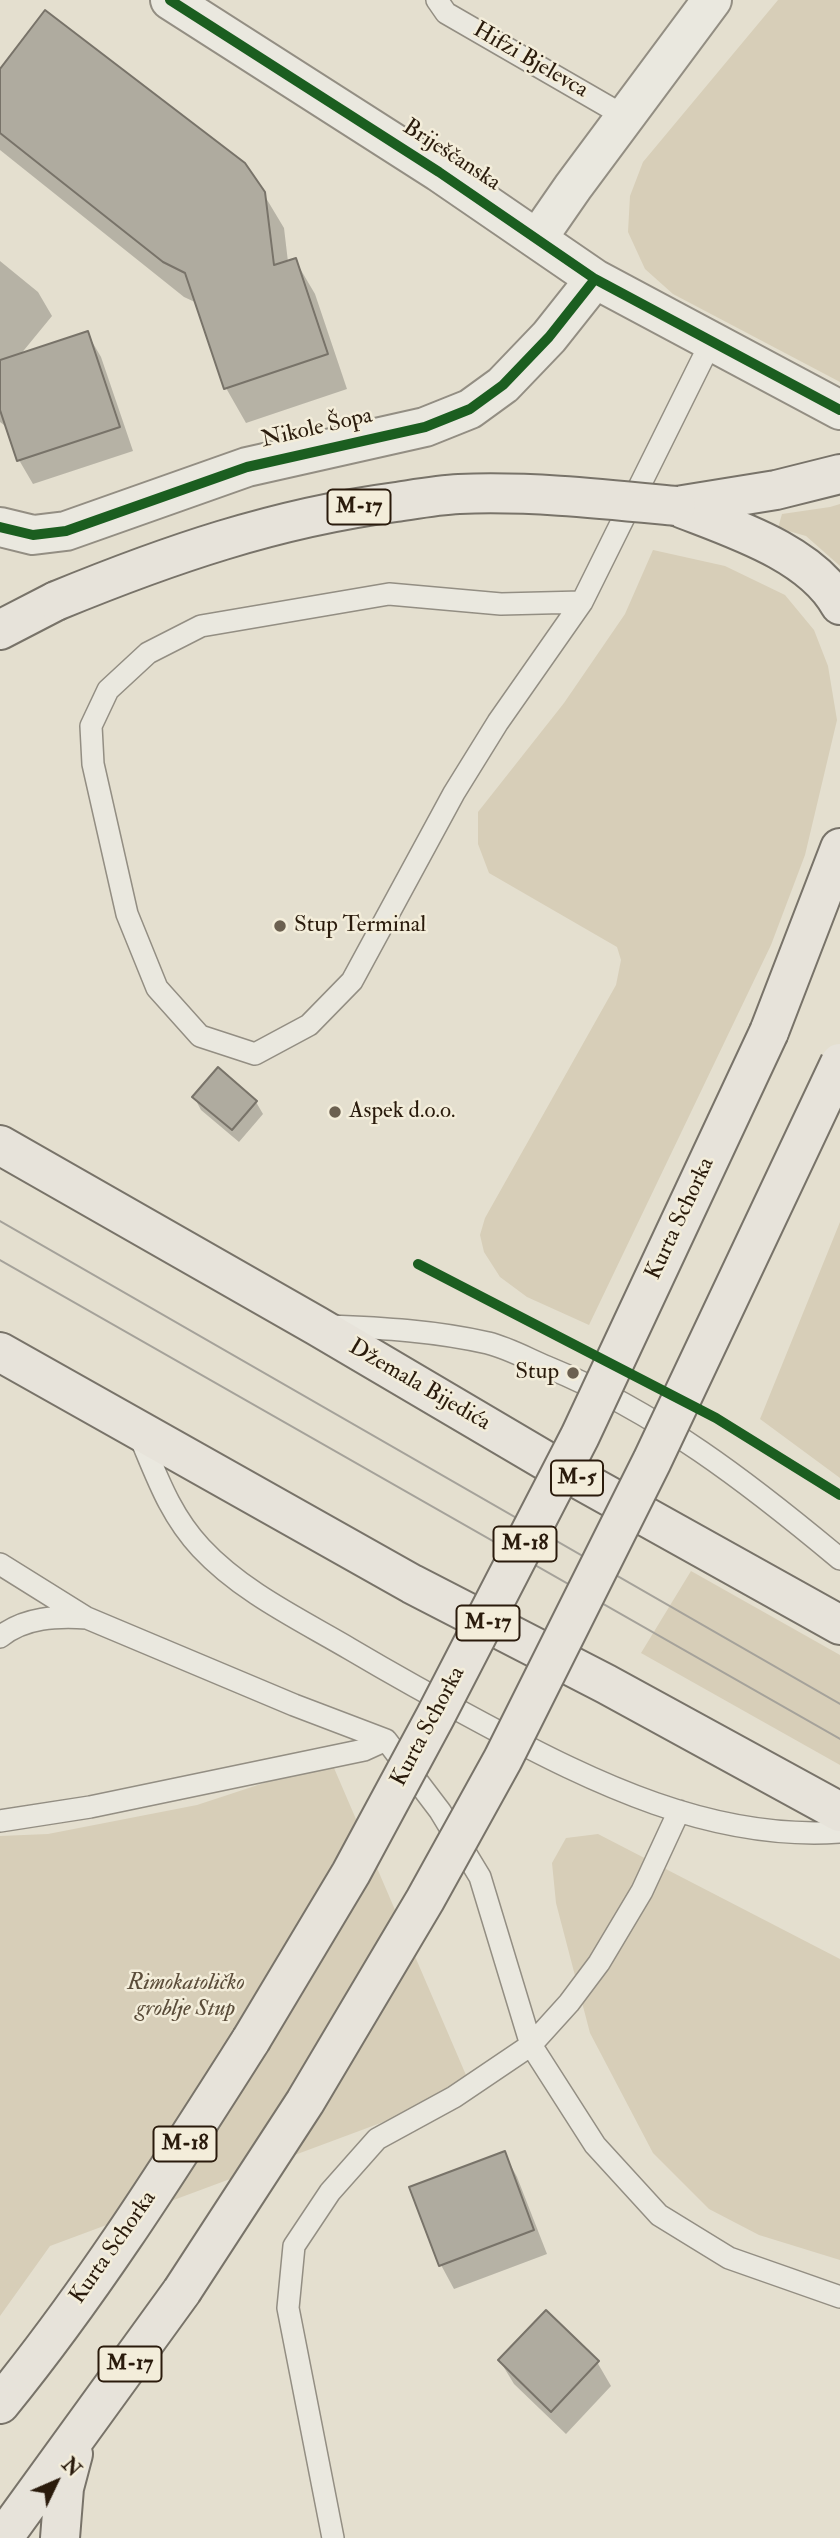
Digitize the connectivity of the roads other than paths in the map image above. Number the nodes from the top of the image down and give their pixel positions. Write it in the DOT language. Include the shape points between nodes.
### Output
graph roads {
  1 [pos="170,0"];
  2 [pos="437,0"];
  3 [pos="712,0"];
  4 [pos="626,117"];
  5 [pos="537,239"];
  6 [pos="595,279"];
  7 [pos="710,342"];
  8 [pos="840,410"];
  9 [pos="840,474"];
  10 [pos="676,506"];
  11 [pos="0,527"];
  12 [pos="582,602"];
  13 [pos="840,605"];
  14 [pos="0,630"];
  15 [pos="840,848"];
  16 [pos="840,1063"];
  17 [pos="7,1145"];
  18 [pos="317,1326"];
  19 [pos="0,1352"];
  20 [pos="138,1430"];
  21 [pos="840,1559"];
  22 [pos="0,1564"];
  23 [pos="87,1618"];
  24 [pos="840,1625"];
  25 [pos="0,1637"];
  26 [pos="386,1740"];
  27 [pos="679,1811"];
  28 [pos="840,1812"];
  29 [pos="0,1821"];
  30 [pos="840,1832"];
  31 [pos="531,2045"];
  32 [pos="840,2297"];
  33 [pos="15,2376"];
  34 [pos="0,2404"];
  35 [pos="78,2437"];
  36 [pos="2,2538"];
  37 [pos="60,2538"];
  38 [pos="333,2538"];
  1 -- 5 [label="street, Briješčanska"];
  2 -- 4 [label="lane, Hifzi Bjelevca" via="446,13"];
  3 -- 4 [label="street"];
  4 -- 5 [label="street"];
  5 -- 6 [label="street, Briješčanska"];
  6 -- 7 [label="street, Briješčanska"];
  6 -- 11 [label="street, Nikole Šopa" via="503,385 470,409 425,427 247,467 66,531 33,535"];
  7 -- 8 [label="street"];
  7 -- 12 [label="lane"];
  9 -- 10 [label="main road, M-17"];
  10 -- 13 [label="main road" via="761,539 805,566"];
  10 -- 14 [label="main road, M-17, bridge" via="569,496 458,494 342,509 252,530 137,568"];
  12 -- 12 [label="lane" via="501,604 389,594 201,626 148,653 108,690 92,726 93,764 127,914 157,988 200,1036 255,1054 309,1026 352,981 454,793"];
  15 -- 33 [label="main road, Kurta Schorka / M-18, bridge" via="769,1032 580,1436 351,1874 251,2040 116,2247"];
  16 -- 35 [label="main road, M-17, bridge" via="652,1461 502,1759 425,1900 306,2102 182,2291"];
  17 -- 18 [label="main road, Džemala Bijedića / M-5"];
  18 -- 21 [label="lane" via="408,1329 491,1344 576,1379 645,1414 705,1452"];
  18 -- 24 [label="main road, Džemala Bijedića / M-5" via="546,1461"];
  19 -- 20 [label="main road, M-17"];
  20 -- 27 [label="lane" via="174,1516 240,1584 562,1766"];
  20 -- 28 [label="main road, M-17" via="412,1584"];
  22 -- 23 [label="lane"];
  23 -- 25 [label="lane" via="54,1616"];
  23 -- 26 [label="lane"];
  26 -- 29 [label="lane" via="364,1750"];
  26 -- 31 [label="lane" via="440,1811 480,1877"];
  27 -- 30 [label="lane" via="727,1826 804,1835"];
  27 -- 31 [label="lane" via="642,1891 599,1964"];
  31 -- 32 [label="lane" via="595,2145 659,2214 729,2258"];
  31 -- 38 [label="lane" via="454,2097 377,2138 330,2192 294,2246 288,2308"];
  33 -- 34 [label="main road, Kurta Schorka / M-18"];
  35 -- 36 [label="main road"];
  35 -- 37 [label="main road, M-17" via="64,2488"];
}
